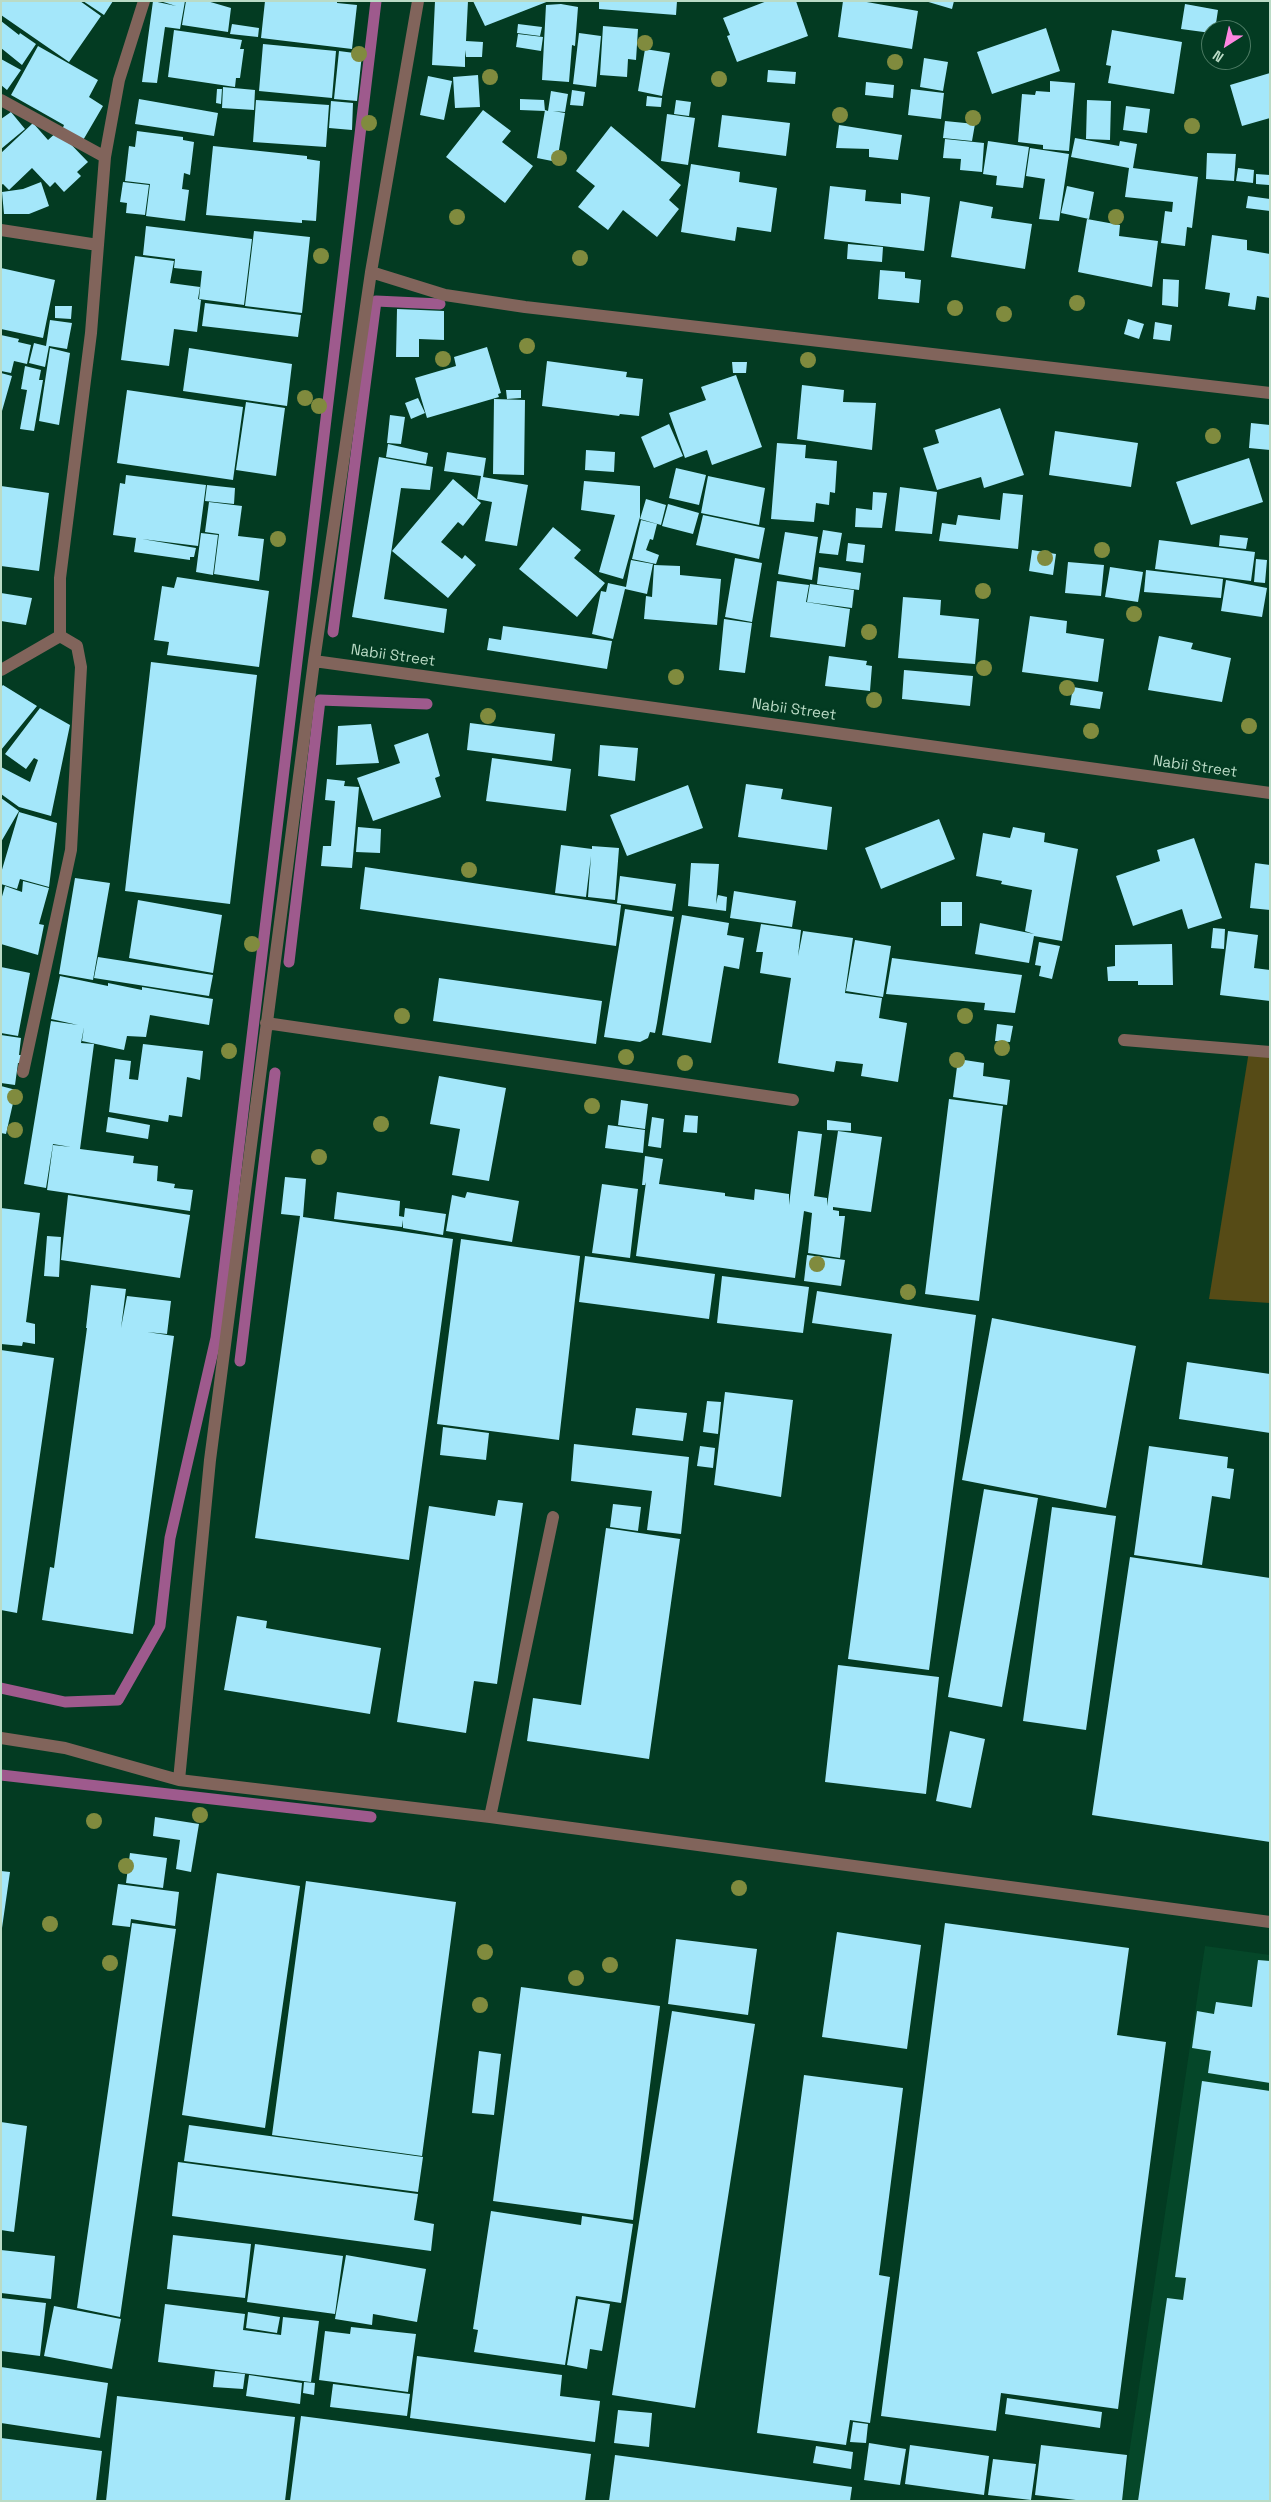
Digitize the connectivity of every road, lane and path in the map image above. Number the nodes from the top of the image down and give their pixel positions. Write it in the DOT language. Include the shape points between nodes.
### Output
graph roads {
  1 [pos="144,1"];
  2 [pos="418,1"];
  3 [pos="1,100"];
  4 [pos="104,157"];
  5 [pos="1,230"];
  6 [pos="98,245"];
  7 [pos="371,272"];
  8 [pos="1270,393"];
  9 [pos="60,636"];
  10 [pos="314,661"];
  11 [pos="1,670"];
  12 [pos="1270,793"];
  13 [pos="266,1023"];
  14 [pos="1124,1040"];
  15 [pos="1270,1052"];
  16 [pos="23,1072"];
  17 [pos="793,1100"];
  18 [pos="553,1517"];
  19 [pos="1,1738"];
  20 [pos="179,1780"];
  21 [pos="490,1817"];
  22 [pos="1270,1922"];
  1 -- 4 [label="street" via="120,80"];
  2 -- 7 [label="street"];
  3 -- 4 [label="street"];
  4 -- 6 [label="street"];
  5 -- 6 [label="street"];
  6 -- 9 [label="street" via="90,342 60,578"];
  7 -- 8 [label="street" via="445,295 525,307"];
  7 -- 10 [label="street"];
  9 -- 11 [label="street"];
  9 -- 16 [label="street" via="77,646 82,667 71,850"];
  10 -- 12 [label="street, Nabii Street"];
  10 -- 13 [label="street"];
  13 -- 17 [label="street"];
  13 -- 20 [label="street" via="210,1460"];
  14 -- 15 [label="street"];
  18 -- 21 [label="street"];
  19 -- 20 [label="street" via="65,1748"];
  20 -- 21 [label="street"];
  21 -- 22 [label="street"];
}
